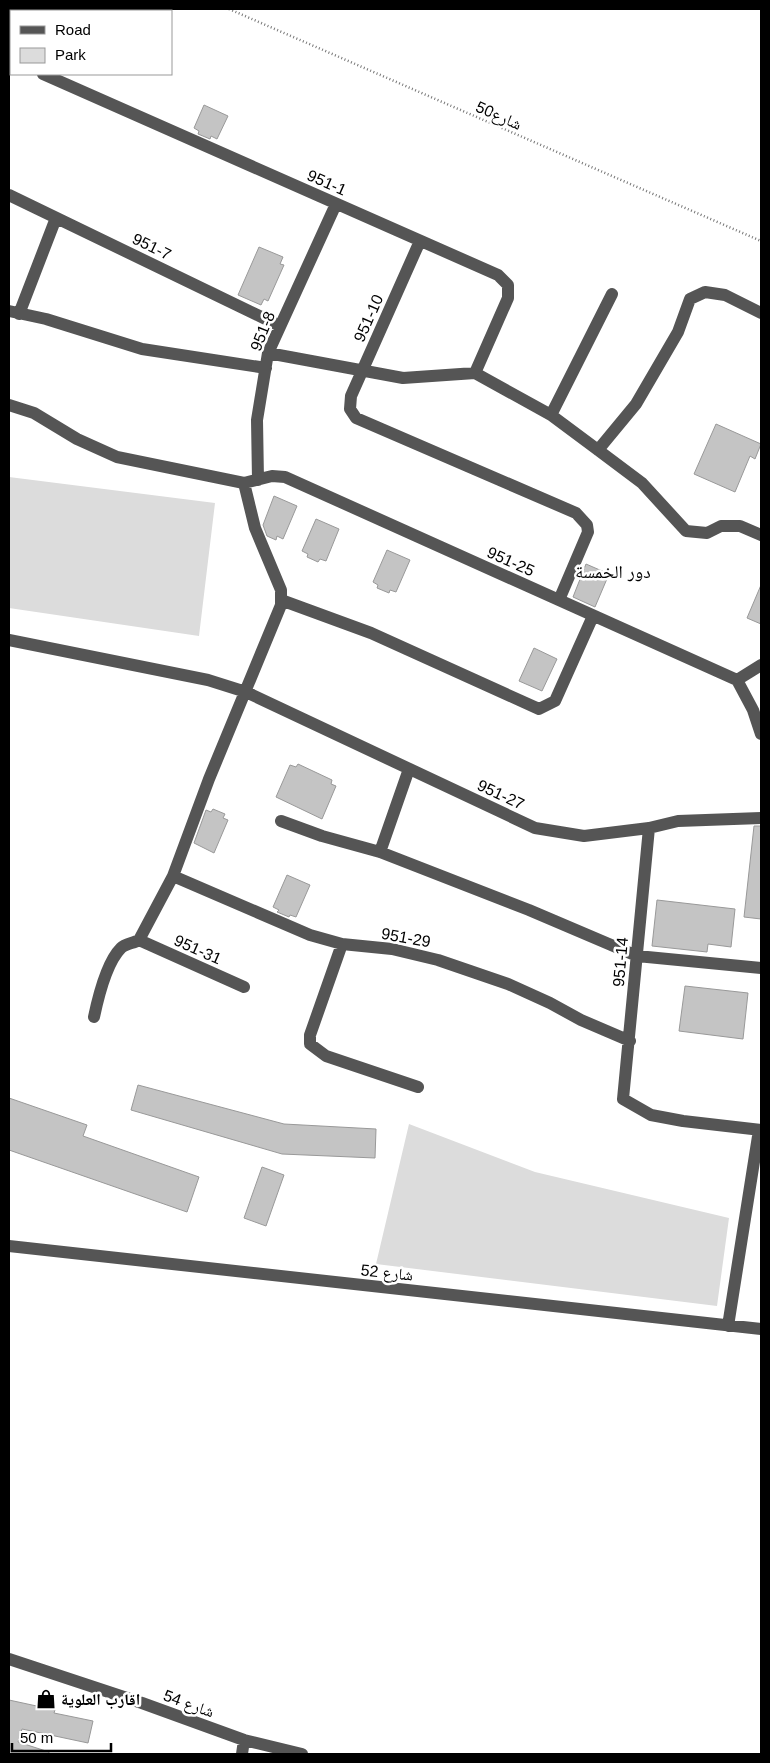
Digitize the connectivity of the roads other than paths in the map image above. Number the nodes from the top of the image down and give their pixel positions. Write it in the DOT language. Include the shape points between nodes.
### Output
graph roads {
  1 [pos="45,75"];
  2 [pos="9,195"];
  3 [pos="336,204"];
  4 [pos="56,218"];
  5 [pos="420,242"];
  6 [pos="612,294"];
  7 [pos="14,312"];
  8 [pos="761,313"];
  9 [pos="280,326"];
  10 [pos="268,353"];
  11 [pos="266,368"];
  12 [pos="363,371"];
  13 [pos="475,373"];
  14 [pos="9,405"];
  15 [pos="551,415"];
  16 [pos="598,450"];
  17 [pos="258,480"];
  18 [pos="244,483"];
  19 [pos="761,535"];
  20 [pos="281,600"];
  21 [pos="559,600"];
  22 [pos="593,616"];
  23 [pos="9,640"];
  24 [pos="761,665"];
  25 [pos="737,680"];
  26 [pos="246,692"];
  27 [pos="761,734"];
  28 [pos="409,769"];
  29 [pos="761,818"];
  30 [pos="281,821"];
  31 [pos="648,828"];
  32 [pos="380,852"];
  33 [pos="173,876"];
  34 [pos="139,940"];
  35 [pos="342,944"];
  36 [pos="637,956"];
  37 [pos="761,968"];
  38 [pos="244,987"];
  39 [pos="94,1017"];
  40 [pos="630,1041"];
  41 [pos="418,1087"];
  42 [pos="760,1130"];
  43 [pos="9,1246"];
  44 [pos="728,1326"];
  45 [pos="761,1329"];
  46 [pos="9,1659"];
  47 [pos="244,1740"];
  48 [pos="242,1754"];
  49 [pos="302,1754"];
  1 -- 3 [label="street, 951-1"];
  2 -- 4 [label="street, 951-7"];
  3 -- 5 [label="street, 951-1"];
  3 -- 9 [label="street, 951-8"];
  4 -- 7 [label="street"];
  4 -- 9 [label="street, 951-7"];
  5 -- 12 [label="street, 951-10"];
  5 -- 13 [label="street, 951-1" via="498,275 508,285 508,298"];
  6 -- 15 [label="street"];
  7 -- 11 [label="street" via="142,349"];
  8 -- 16 [label="street" via="725,295 704,292 690,299 678,332 636,404"];
  9 -- 10 [label="street, 951-8"];
  10 -- 11 [label="street, 951-8"];
  10 -- 12 [label="street"];
  11 -- 17 [label="street, 951-8" via="257,420"];
  12 -- 13 [label="street" via="403,378"];
  12 -- 21 [label="street, 951-10" via="350,409 356,418 576,514 588,525 588,532"];
  13 -- 15 [label="street"];
  14 -- 18 [label="street" via="34,413 77,439 117,457"];
  15 -- 16 [label="street"];
  16 -- 19 [label="street" via="642,483 686,531 707,533 721,526 740,526"];
  17 -- 18 [label="street, 951-25"];
  17 -- 21 [label="street, 951-25" via="285,477"];
  18 -- 20 [label="street" via="255,528 281,590"];
  20 -- 22 [label="street" via="371,633 539,709 555,700"];
  20 -- 26 [label="street"];
  21 -- 22 [label="street, 951-25"];
  22 -- 25 [label="street, 951-25"];
  23 -- 26 [label="street, 951-27" via="208,680"];
  24 -- 25 [label="street"];
  25 -- 27 [label="street"];
  26 -- 28 [label="street, 951-27"];
  26 -- 33 [label="street"];
  28 -- 31 [label="street, 951-27" via="535,828 584,836"];
  28 -- 32 [label="street"];
  29 -- 31 [label="street, 951-27" via="678,821"];
  30 -- 32 [label="street"];
  31 -- 36 [label="street, 951-14"];
  32 -- 36 [label="street" via="530,910"];
  33 -- 34 [label="street"];
  33 -- 35 [label="street, 951-29" via="310,935"];
  34 -- 38 [label="street, 951-31"];
  34 -- 39 [label="street" via="122,947 112,963"];
  35 -- 40 [label="street, 951-29" via="392,949 438,960 508,984"];
  35 -- 41 [label="street" via="310,1034 310,1044 326,1056"];
  36 -- 37 [label="street"];
  36 -- 40 [label="street, 951-14"];
  40 -- 42 [label="street, 951-14" via="623,1098 651,1115"];
  42 -- 44 [label="street"];
  43 -- 44 [label="street, شارع 52"];
  44 -- 45 [label="street, شارع 52"];
  46 -- 47 [label="street, شارع 54"];
  47 -- 48 [label="street"];
  47 -- 49 [label="street, شارع 54"];
}
